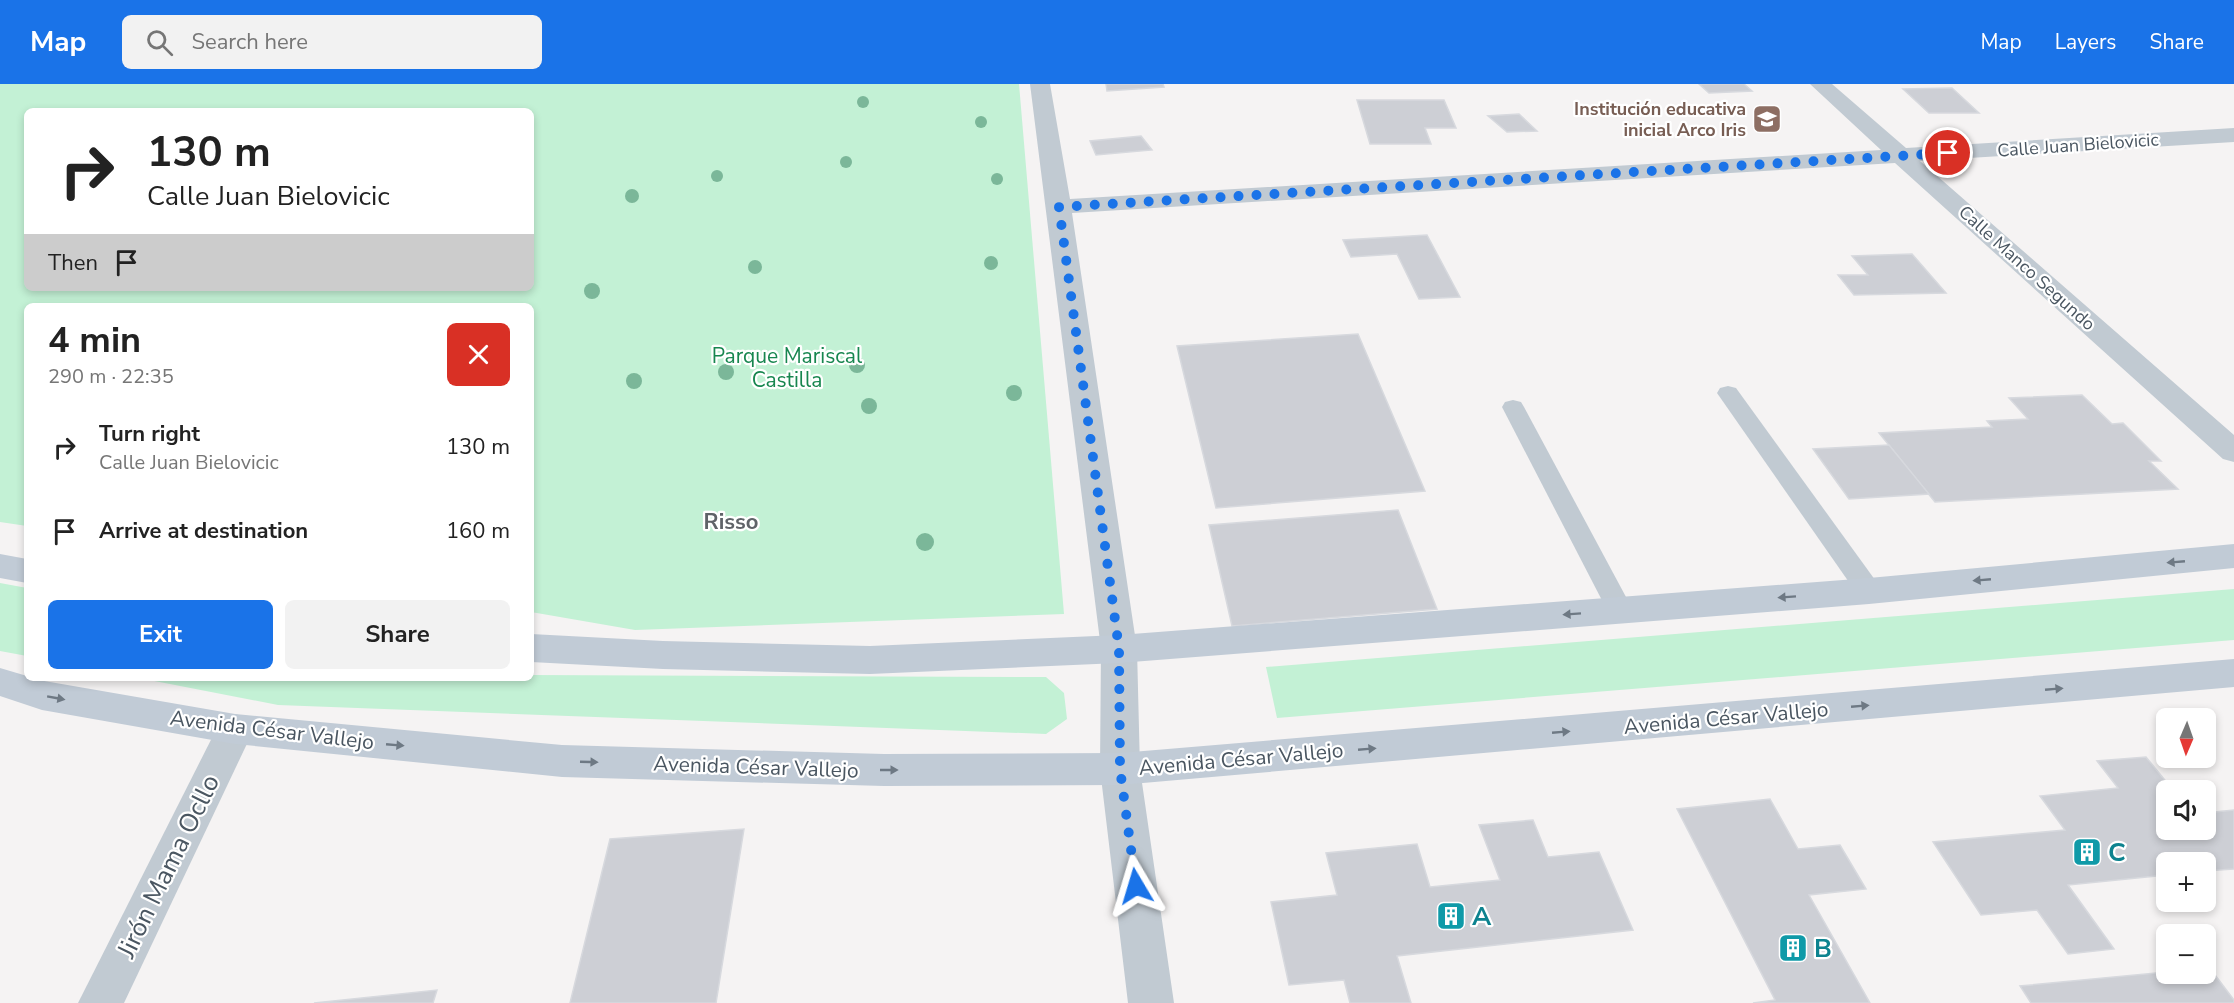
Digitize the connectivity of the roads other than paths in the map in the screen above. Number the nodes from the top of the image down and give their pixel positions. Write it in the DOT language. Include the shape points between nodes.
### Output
graph roads {
  1 [pos="1040,84"];
  2 [pos="1820,84"];
  3 [pos="2234,135"];
  4 [pos="1901,156"];
  5 [pos="1059,207"];
  6 [pos="1728,393"];
  7 [pos="1513,407"];
  8 [pos="2234,452"];
  9 [pos="2234,556"];
  10 [pos="0,566"];
  11 [pos="24,570"];
  12 [pos="1869,591"];
  13 [pos="1620,610"];
  14 [pos="534,648"];
  15 [pos="1119,649"];
  16 [pos="2234,673"];
  17 [pos="0,682"];
  18 [pos="235,729"];
  19 [pos="1120,769"];
  20 [pos="101,1003"];
  21 [pos="1151,1003"];
  1 -- 5 [label="street"];
  2 -- 4 [label="street, Calle Manco Segundo"];
  3 -- 4 [label="street, Calle Juan Bielovicic"];
  4 -- 5 [label="street, Calle Juan Bielovicic"];
  4 -- 8 [label="street, Calle Manco Segundo"];
  5 -- 15 [label="street"];
  6 -- 12 [label="lane"];
  7 -- 13 [label="lane"];
  9 -- 12 [label="main road, one-way"];
  10 -- 11 [label="main road"];
  12 -- 13 [label="main road, one-way"];
  13 -- 15 [label="main road, one-way"];
  14 -- 15 [label="main road" via="870,660"];
  15 -- 19 [label="street"];
  19 -- 16 [label="main road, Avenida César Vallejo, one-way"];
  17 -- 18 [label="main road, Avenida César Vallejo, one-way" via="42,695"];
  18 -- 19 [label="main road, Avenida César Vallejo, one-way" via="562,761 884,770"];
  18 -- 20 [label="street, Jirón Mama Ocllo"];
  19 -- 21 [label="street"];
}
